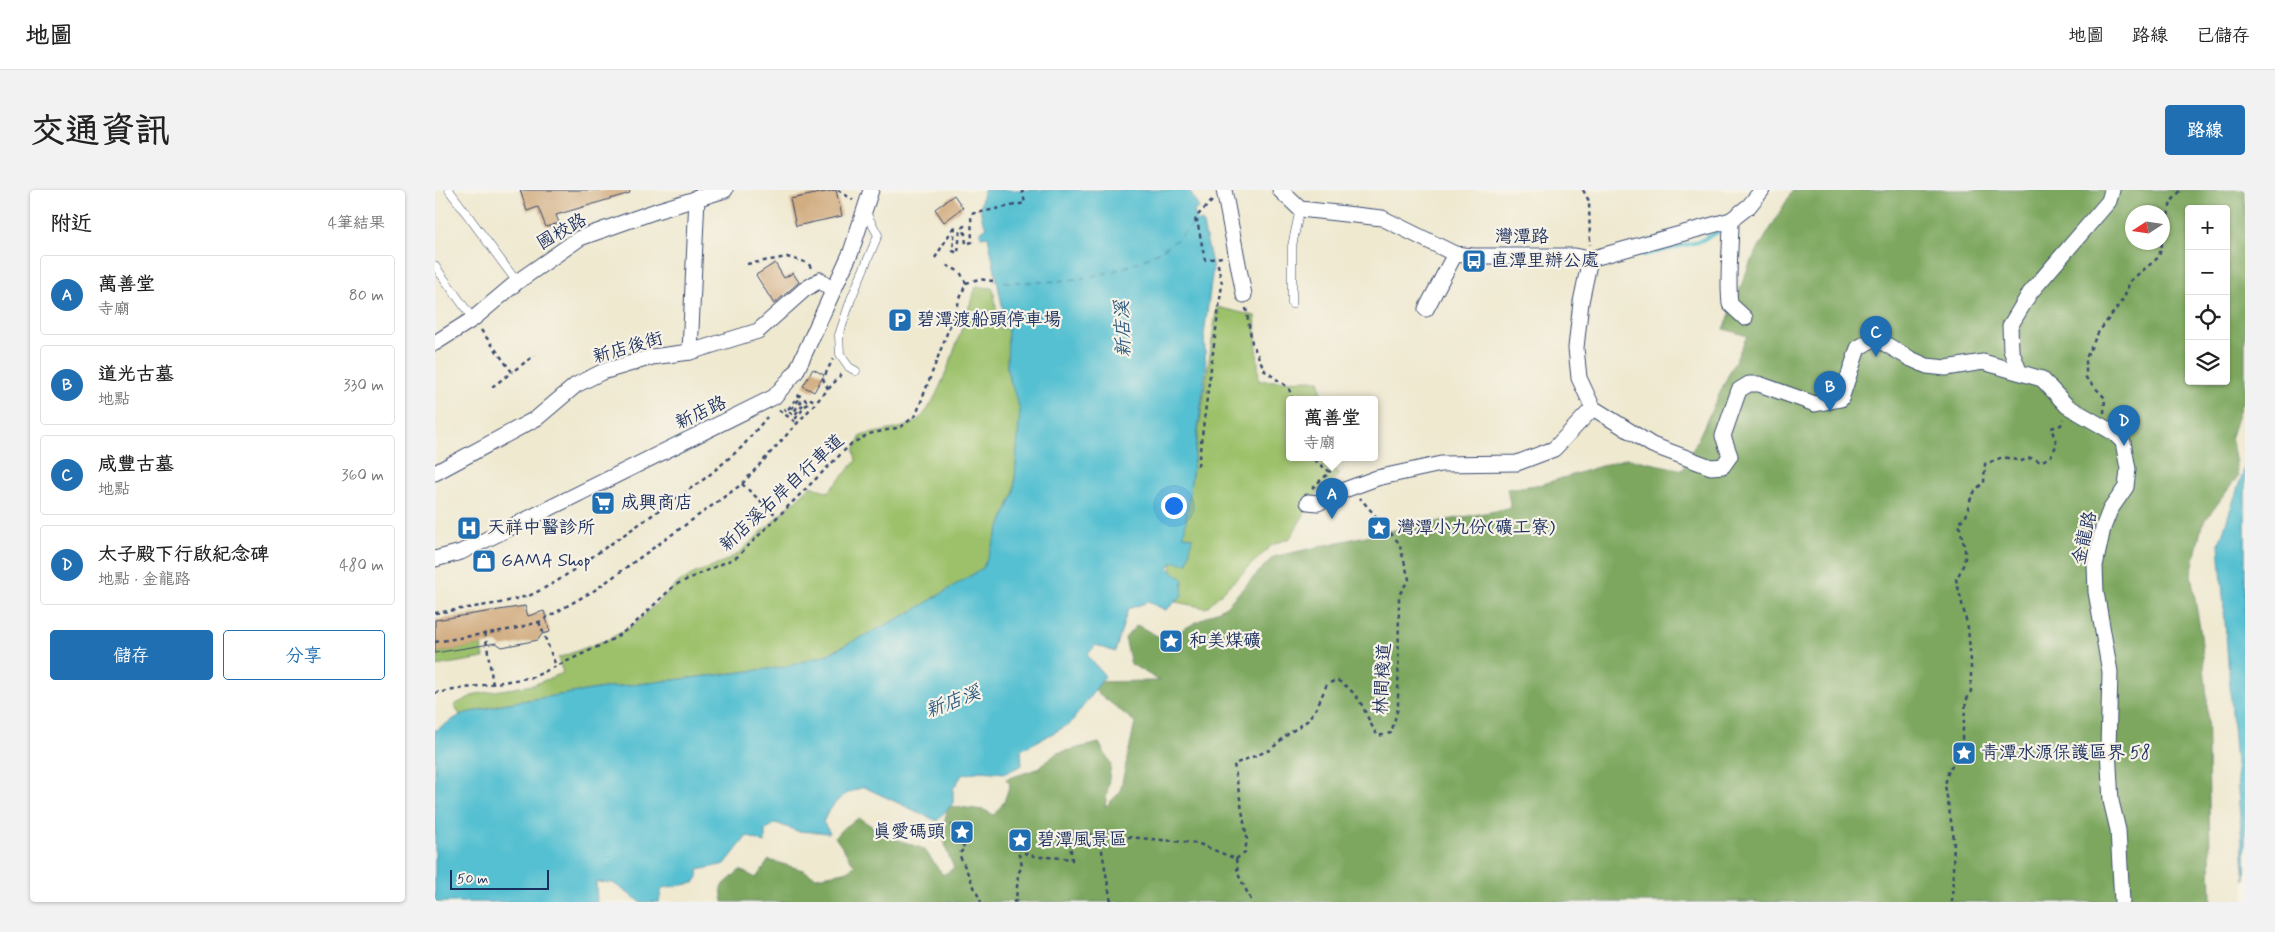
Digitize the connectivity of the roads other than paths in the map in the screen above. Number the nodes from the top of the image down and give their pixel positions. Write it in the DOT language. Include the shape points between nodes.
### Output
graph roads {
  1 [pos="449,190"];
  2 [pos="725,190"];
  3 [pos="871,190"];
  4 [pos="1280,190"];
  5 [pos="1762,190"];
  6 [pos="2112,190"];
  7 [pos="1220,193"];
  8 [pos="697,197"];
  9 [pos="1300,209"];
  10 [pos="865,211"];
  11 [pos="1731,220"];
  12 [pos="1455,254"];
  13 [pos="1590,259"];
  14 [pos="435,266"];
  15 [pos="517,282"];
  16 [pos="832,291"];
  17 [pos="1244,295"];
  18 [pos="1292,304"];
  19 [pos="1426,310"];
  20 [pos="1745,318"];
  21 [pos="473,319"];
  22 [pos="435,343"];
  23 [pos="690,352"];
  24 [pos="856,371"];
  25 [pos="2019,371"];
  26 [pos="1593,408"];
  27 [pos="435,473"];
  28 [pos="1308,502"];
  29 [pos="435,559"];
  30 [pos="2122,902"];
  1 -- 15 [label="lane"];
  2 -- 8 [label="street, 國校路"];
  3 -- 10 [label="street, 新店路"];
  4 -- 9 [label="street"];
  5 -- 11 [label="street, 灣潭路"];
  6 -- 25 [label="street" via="2109,201 2030,293 2009,326 2011,350"];
  7 -- 17 [label="street"];
  8 -- 15 [label="street, 國校路" via="581,238"];
  8 -- 23 [label="street"];
  9 -- 12 [label="street, 灣潭路" via="1382,218"];
  9 -- 18 [label="lane" via="1292,246"];
  10 -- 16 [label="street, 新店路" via="851,252"];
  10 -- 24 [label="lane" via="879,235 839,335 840,354"];
  11 -- 13 [label="street, 灣潭路"];
  11 -- 20 [label="street" via="1729,304"];
  12 -- 13 [label="street, 灣潭路"];
  12 -- 19 [label="street"];
  13 -- 26 [label="street" via="1576,348 1579,378"];
  14 -- 21 [label="lane"];
  15 -- 21 [label="street, 國校路"];
  16 -- 23 [label="street, 新店後街" via="820,280 758,331"];
  16 -- 29 [label="street, 新店路" via="796,372 774,397 461,552"];
  21 -- 22 [label="street, 國校路"];
  23 -- 27 [label="street, 新店後街" via="652,357 602,372 576,385 537,418"];
  25 -- 26 [label="street, 金龍路" via="1983,362 1946,368 1927,366 1875,338 1858,348 1841,399 1815,404 1759,384 1749,384 1739,390 1723,436 1730,456 1723,466 1711,468 1652,445"];
  25 -- 30 [label="street, 金龍路" via="2042,379 2067,406 2114,433 2123,442 2128,469 2126,487 2110,510 2095,566 2096,592 2111,672 2109,765 2111,801 2118,830"];
  26 -- 28 [label="street" via="1553,449 1517,463 1441,464 1377,478 1318,503"];
}
